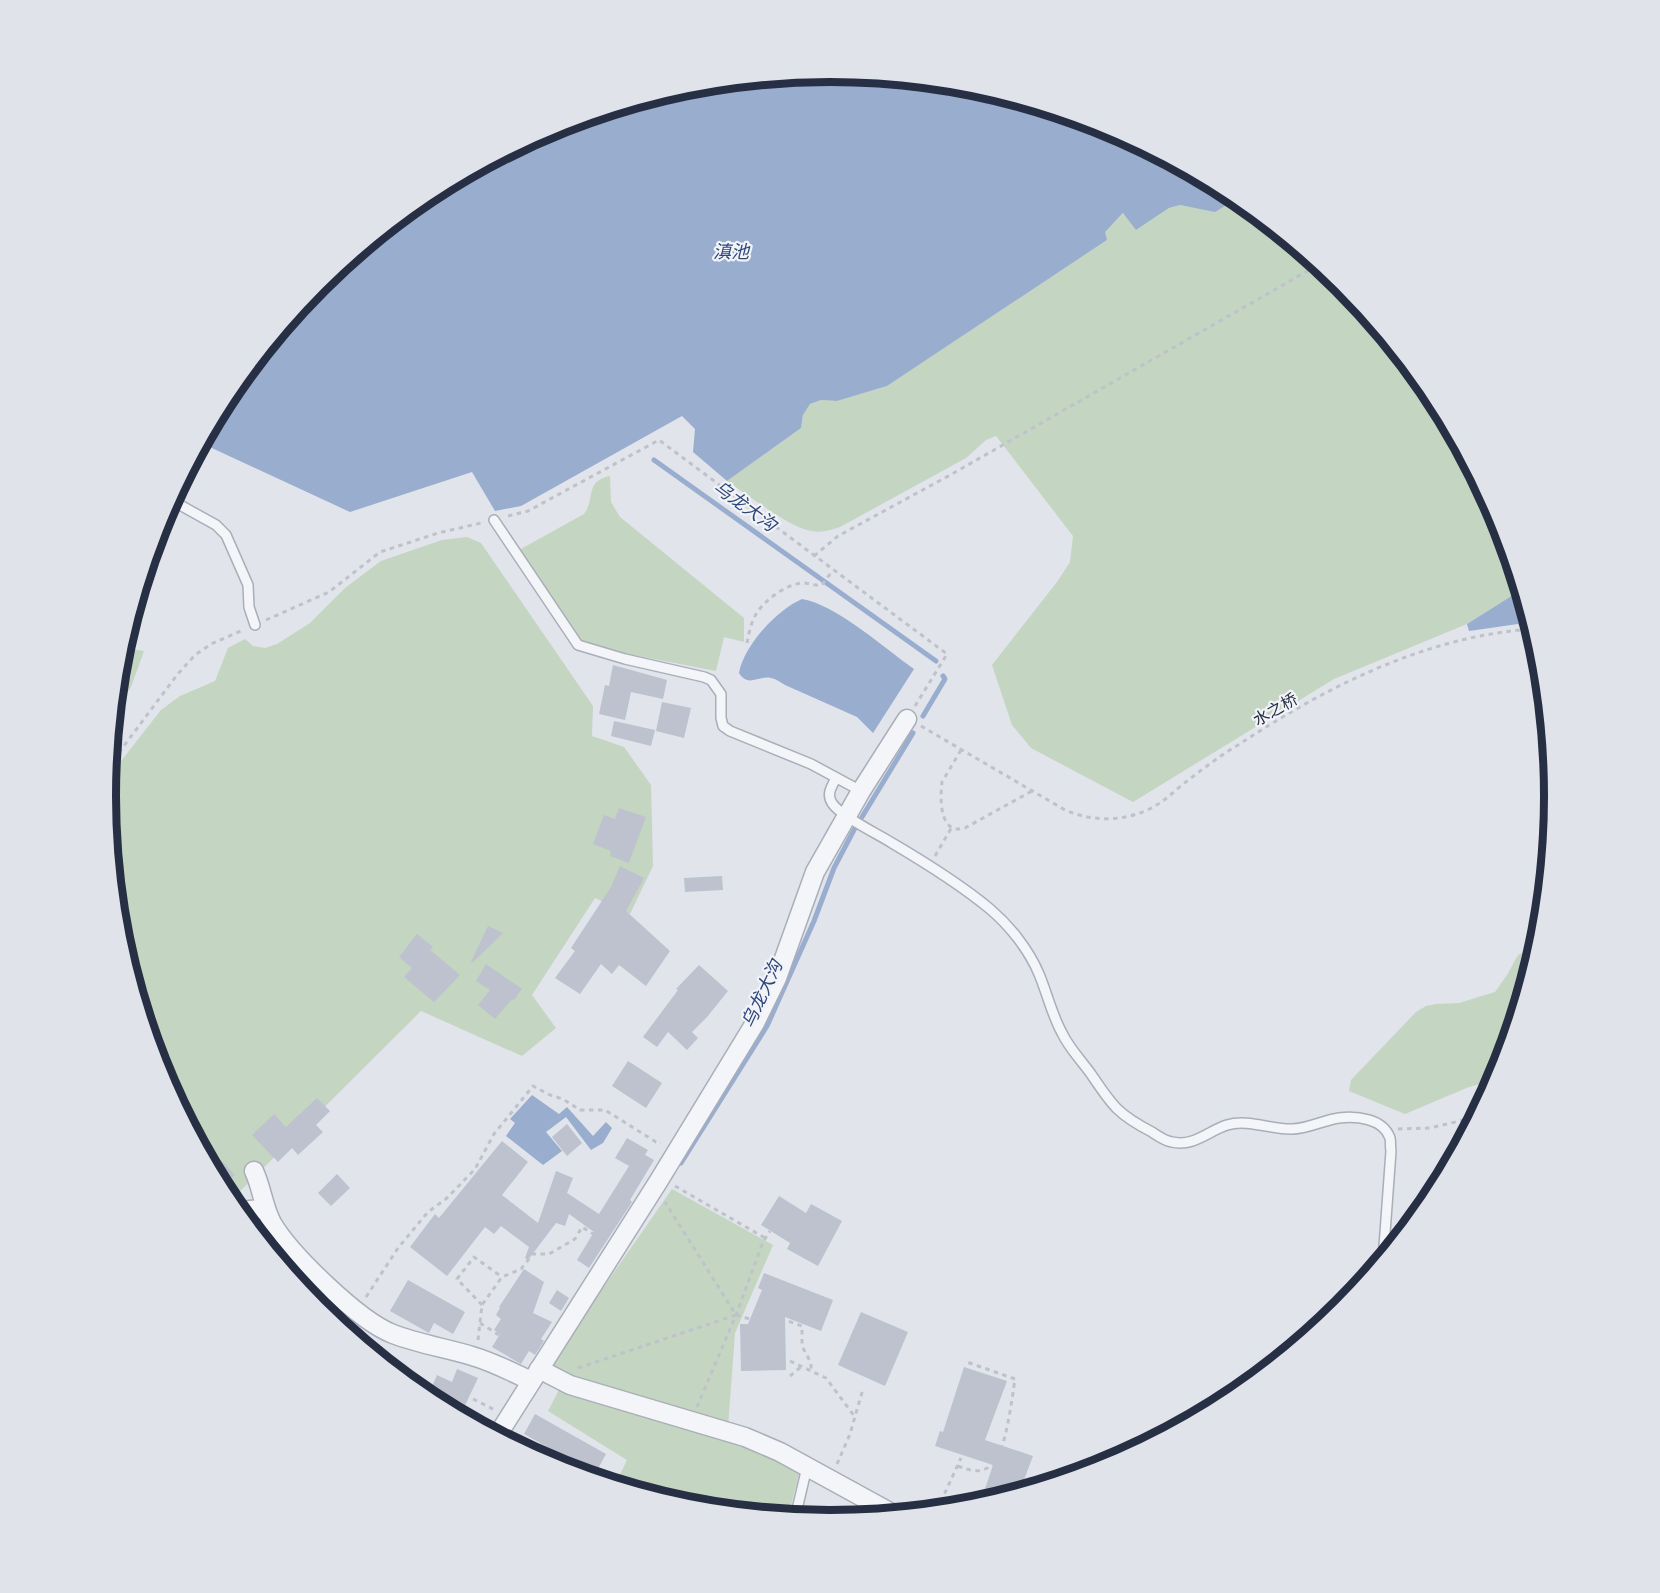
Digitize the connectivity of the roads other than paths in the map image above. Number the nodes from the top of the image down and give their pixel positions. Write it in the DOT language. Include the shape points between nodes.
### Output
graph roads {
  1 [pos="179,504"];
  2 [pos="494,520"];
  3 [pos="255,625"];
  4 [pos="907,719"];
  5 [pos="836,778"];
  6 [pos="861,791"];
  7 [pos="847,816"];
  8 [pos="254,1171"];
  9 [pos="265,1209"];
  10 [pos="249,1210"];
  11 [pos="1384,1246"];
  12 [pos="542,1376"];
  13 [pos="501,1430"];
  14 [pos="807,1467"];
  15 [pos="883,1508"];
  16 [pos="797,1509"];
  1 -- 3 [label="lane" via="226,534 248,585"];
  2 -- 5 [label="lane" via="578,645 704,677 721,694 723,726"];
  4 -- 6 [label="street"];
  5 -- 6 [label="lane"];
  5 -- 7 [label="lane" via="830,788 831,801"];
  6 -- 7 [label="street"];
  7 -- 11 [label="lane" via="929,865 990,909 1018,939 1038,971 1071,1050 1116,1110 1129,1121 1170,1142 1184,1143 1228,1125 1293,1130 1339,1118 1358,1118 1383,1126 1390,1138 1391,1151"];
  7 -- 12 [label="street" via="815,872 777,978 754,1023"];
  8 -- 9 [label="street"];
  9 -- 10 [label="street"];
  9 -- 12 [label="street" via="297,1255 371,1323 390,1333"];
  12 -- 13 [label="street"];
  12 -- 14 [label="street" via="745,1437"];
  14 -- 15 [label="street"];
  14 -- 16 [label="lane"];
}
